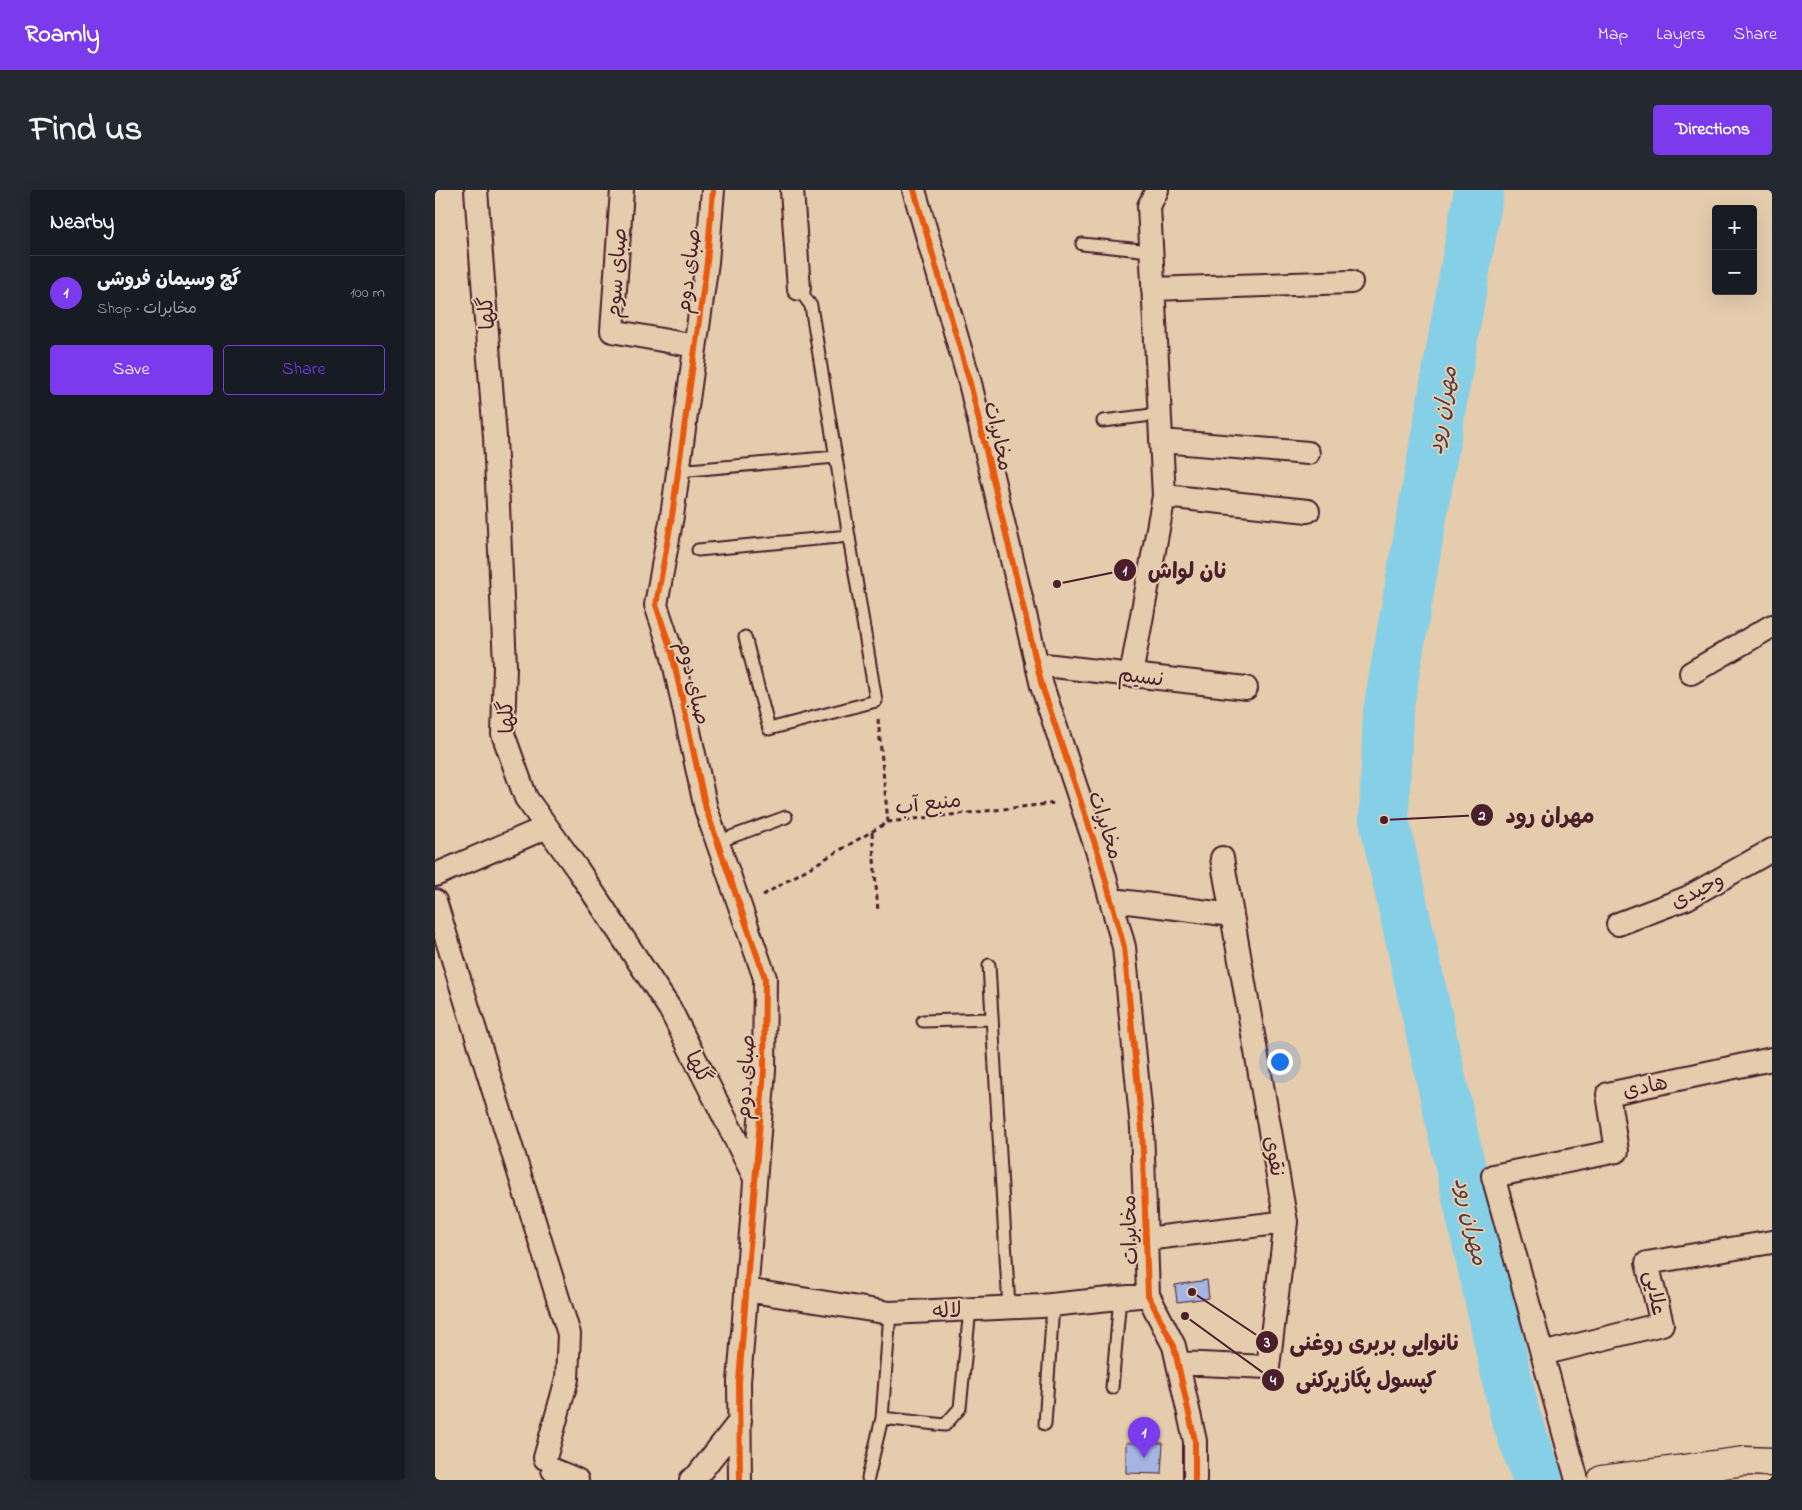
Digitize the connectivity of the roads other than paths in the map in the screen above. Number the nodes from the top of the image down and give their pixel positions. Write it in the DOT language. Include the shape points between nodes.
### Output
graph roads {
  1 [pos="476,190"];
  2 [pos="622,190"];
  3 [pos="713,190"];
  4 [pos="792,190"];
  5 [pos="915,190"];
  6 [pos="1157,190"];
  7 [pos="1082,244"];
  8 [pos="1151,251"];
  9 [pos="1351,282"];
  10 [pos="799,289"];
  11 [pos="1153,289"];
  12 [pos="695,346"];
  13 [pos="1160,414"];
  14 [pos="1103,421"];
  15 [pos="1161,441"];
  16 [pos="1307,453"];
  17 [pos="836,457"];
  18 [pos="678,471"];
  19 [pos="1164,496"];
  20 [pos="1307,512"];
  21 [pos="849,536"];
  22 [pos="699,550"];
  23 [pos="1772,626"];
  24 [pos="745,637"];
  25 [pos="1036,664"];
  26 [pos="1691,673"];
  27 [pos="1131,675"];
  28 [pos="1246,688"];
  29 [pos="786,817"];
  30 [pos="547,827"];
  31 [pos="717,842"];
  32 [pos="1772,850"];
  33 [pos="1222,858"];
  34 [pos="435,875"];
  35 [pos="1112,900"];
  36 [pos="435,901"];
  37 [pos="1232,915"];
  38 [pos="1618,924"];
  39 [pos="989,965"];
  40 [pos="993,1020"];
  41 [pos="923,1021"];
  42 [pos="1772,1059"];
  43 [pos="755,1177"];
  44 [pos="1287,1222"];
  45 [pos="1146,1239"];
  46 [pos="1772,1242"];
  47 [pos="746,1290"];
  48 [pos="1148,1295"];
  49 [pos="1120,1297"];
  50 [pos="1053,1305"];
  51 [pos="1009,1308"];
  52 [pos="970,1309"];
  53 [pos="889,1313"];
  54 [pos="1542,1354"];
  55 [pos="1178,1363"];
  56 [pos="1113,1388"];
  57 [pos="881,1418"];
  58 [pos="740,1421"];
  59 [pos="1045,1424"];
  60 [pos="1772,1462"];
  61 [pos="868,1478"];
  62 [pos="577,1480"];
  63 [pos="691,1480"];
  64 [pos="740,1480"];
  65 [pos="1195,1480"];
  66 [pos="1577,1480"];
  67 [pos="1602,1480"];
  1 -- 30 [label="street, گلها" via="495,437 505,666 503,734 526,798"];
  2 -- 12 [label="street, صبای سوم" via="612,331"];
  3 -- 12 [label="street, صبای دوم"];
  4 -- 10 [label="street"];
  5 -- 25 [label="street, مخابرات" via="970,383"];
  6 -- 8 [label="street" via="1149,206"];
  7 -- 8 [label="lane"];
  8 -- 11 [label="street"];
  9 -- 11 [label="street"];
  10 -- 17 [label="lane" via="811,306"];
  11 -- 13 [label="street"];
  12 -- 18 [label="street, صبای دوم"];
  13 -- 14 [label="lane"];
  13 -- 15 [label="street"];
  15 -- 16 [label="street"];
  15 -- 19 [label="street"];
  17 -- 18 [label="lane"];
  17 -- 21 [label="lane"];
  18 -- 31 [label="street, صبای دوم" via="656,606 672,653 706,809"];
  19 -- 20 [label="street"];
  19 -- 27 [label="street"];
  21 -- 22 [label="lane"];
  21 -- 24 [label="lane" via="877,701 769,729"];
  23 -- 26 [label="street"];
  25 -- 27 [label="street, نسیم"];
  25 -- 35 [label="street, مخابرات"];
  27 -- 28 [label="street, نسیم"];
  29 -- 31 [label="lane"];
  30 -- 34 [label="street"];
  30 -- 43 [label="street, گلها" via="670,1009"];
  31 -- 43 [label="street, صبای دوم" via="765,978 764,1070"];
  32 -- 38 [label="street, وحیدی" via="1687,898"];
  33 -- 37 [label="street, نقوی"];
  35 -- 37 [label="street"];
  35 -- 45 [label="street, مخابرات" via="1125,947 1142,1128"];
  36 -- 62 [label="street" via="569,1334 567,1379 549,1464"];
  37 -- 44 [label="street, نقوی"];
  39 -- 40 [label="lane"];
  40 -- 41 [label="lane"];
  40 -- 51 [label="lane"];
  42 -- 54 [label="street, هادی" via="1608,1094 1617,1151 1493,1176"];
  43 -- 47 [label="street, صبای دوم"];
  44 -- 45 [label="street"];
  44 -- 55 [label="street, نقوی" via="1268,1367"];
  45 -- 48 [label="street, مخابرات"];
  46 -- 54 [label="street, علایی" via="1647,1263 1662,1324"];
  47 -- 53 [label="street, لاله"];
  47 -- 58 [label="street, صبای دوم" via="739,1382"];
  48 -- 49 [label="street, لاله"];
  48 -- 55 [label="street, مخابرات" via="1174,1346"];
  49 -- 50 [label="street, لاله"];
  49 -- 56 [label="lane"];
  50 -- 51 [label="street, لاله"];
  50 -- 59 [label="lane"];
  51 -- 52 [label="street, لاله"];
  52 -- 53 [label="street, لاله"];
  52 -- 57 [label="lane" via="960,1408 945,1425"];
  53 -- 57 [label="lane"];
  54 -- 66 [label="street"];
  55 -- 65 [label="street, مخابرات" via="1195,1441"];
  57 -- 61 [label="lane"];
  58 -- 63 [label="street"];
  58 -- 64 [label="street, صبای دوم"];
  60 -- 67 [label="main road" via="1745,1461"];
}
